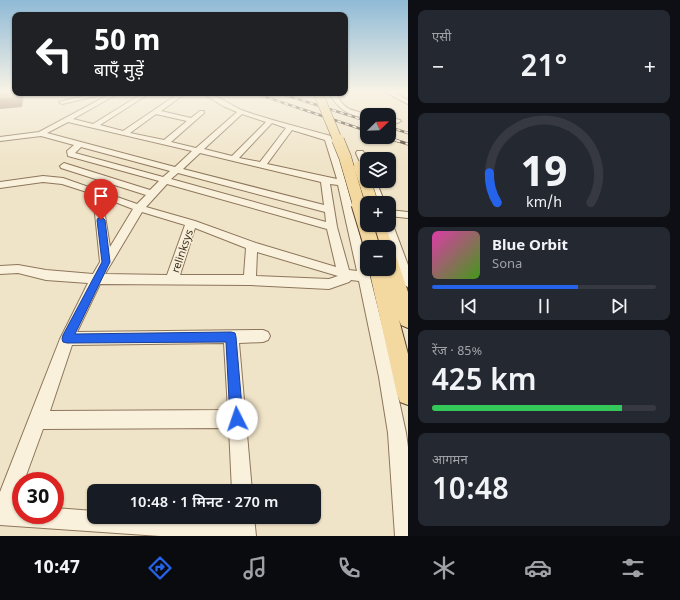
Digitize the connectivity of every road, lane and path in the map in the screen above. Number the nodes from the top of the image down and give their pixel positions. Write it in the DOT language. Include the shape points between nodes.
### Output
graph roads {
  1 [pos="74,116"];
  2 [pos="110,116"];
  3 [pos="149,116"];
  4 [pos="174,116"];
  5 [pos="197,116"];
  6 [pos="237,116"];
  7 [pos="253,116"];
  8 [pos="328,116"];
  9 [pos="337,116"];
  10 [pos="67,120"];
  11 [pos="192,120"];
  12 [pos="270,122"];
  13 [pos="94,126"];
  14 [pos="290,128"];
  15 [pos="125,133"];
  16 [pos="41,134"];
  17 [pos="0,139"];
  18 [pos="165,143"];
  19 [pos="80,144"];
  20 [pos="199,150"];
  21 [pos="234,158"];
  22 [pos="262,165"];
  23 [pos="64,166"];
  24 [pos="178,169"];
  25 [pos="165,180"];
  26 [pos="325,180"];
  27 [pos="342,183"];
  28 [pos="0,185"];
  29 [pos="97,192"];
  30 [pos="152,194"];
  31 [pos="370,196"];
  32 [pos="139,208"];
  33 [pos="348,208"];
  34 [pos="360,209"];
  35 [pos="330,210"];
  36 [pos="396,214"];
  37 [pos="408,215"];
  38 [pos="191,223"];
  39 [pos="332,227"];
  40 [pos="390,232"];
  41 [pos="370,240"];
  42 [pos="360,243"];
  43 [pos="252,246"];
  44 [pos="398,256"];
  45 [pos="106,262"];
  46 [pos="0,270"];
  47 [pos="360,273"];
  48 [pos="344,274"];
  49 [pos="370,276"];
  50 [pos="371,276"];
  51 [pos="96,279"];
  52 [pos="172,279"];
  53 [pos="250,280"];
  54 [pos="408,282"];
  55 [pos="408,320"];
  56 [pos="263,336"];
  57 [pos="231,337"];
  58 [pos="67,339"];
  59 [pos="408,394"];
  60 [pos="237,419"];
  61 [pos="38,420"];
  62 [pos="242,484"];
  63 [pos="1,515"];
  64 [pos="245,528"];
  65 [pos="406,536"];
  1 -- 10 [label="street"];
  2 -- 13 [label="street"];
  3 -- 15 [label="street"];
  4 -- 11 [label="street"];
  5 -- 11 [label="street"];
  6 -- 20 [label="street"];
  7 -- 12 [label="street"];
  8 -- 41 [label="main road, bridge" via="345,156"];
  9 -- 31 [label="main road, bridge" via="356,156"];
  10 -- 13 [label="street"];
  10 -- 16 [label="street"];
  11 -- 18 [label="street"];
  12 -- 14 [label="street"];
  12 -- 21 [label="street"];
  13 -- 15 [label="street"];
  14 -- 22 [label="street"];
  14 -- 27 [label="street" via="328,138"];
  15 -- 18 [label="street"];
  16 -- 17 [label="street"];
  16 -- 19 [label="street"];
  18 -- 20 [label="street"];
  19 -- 24 [label="street"];
  19 -- 25 [label="street" via="71,154"];
  20 -- 21 [label="street"];
  20 -- 24 [label="street"];
  21 -- 22 [label="street"];
  22 -- 26 [label="street"];
  23 -- 30 [label="street"];
  24 -- 25 [label="street"];
  24 -- 35 [label="street"];
  25 -- 30 [label="street"];
  25 -- 39 [label="street"];
  26 -- 27 [label="street"];
  26 -- 35 [label="street"];
  27 -- 33 [label="street"];
  28 -- 29 [label="street" via="52,180"];
  29 -- 32 [label="street"];
  29 -- 45 [label="street"];
  30 -- 32 [label="street"];
  32 -- 38 [label="street"];
  32 -- 45 [label="street"];
  33 -- 34 [label="street"];
  33 -- 42 [label="street"];
  35 -- 39 [label="street"];
  36 -- 37 [label="street"];
  38 -- 43 [label="street"];
  38 -- 52 [label="street, relinksys"];
  39 -- 48 [label="street"];
  40 -- 44 [label="street"];
  43 -- 48 [label="street"];
  43 -- 53 [label="street"];
  44 -- 54 [label="street"];
  44 -- 55 [label="main road"];
  45 -- 51 [label="street"];
  46 -- 51 [label="street" via="18,269 46,275"];
  47 -- 48 [label="street"];
  48 -- 53 [label="street" via="345,279 329,284"];
  49 -- 65 [label="street" via="397,433 403,478"];
  50 -- 59 [label="main road"];
  51 -- 52 [label="street"];
  51 -- 58 [label="street"];
  52 -- 53 [label="street"];
  56 -- 57 [label="street"];
  57 -- 58 [label="street"];
  57 -- 60 [label="street"];
  58 -- 61 [label="street"];
  60 -- 61 [label="street"];
  60 -- 62 [label="street"];
  61 -- 63 [label="street"];
  63 -- 64 [label="street"];
}
